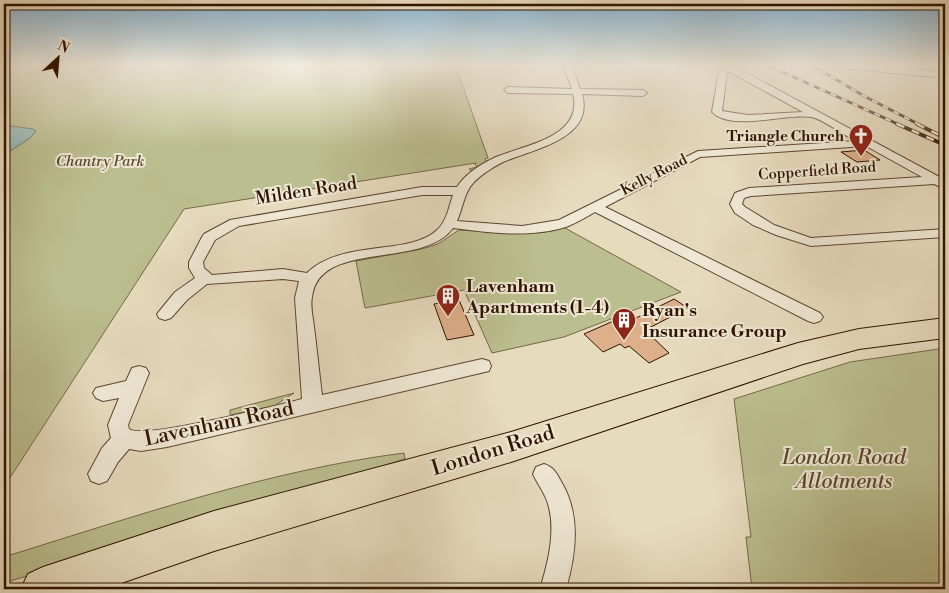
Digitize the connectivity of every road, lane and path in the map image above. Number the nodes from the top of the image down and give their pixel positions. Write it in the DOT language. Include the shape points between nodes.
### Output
graph roads {
  1 [pos="565,92"];
  2 [pos="576,92"];
  3 [pos="720,92"];
  4 [pos="773,92"];
  5 [pos="643,93"];
  6 [pos="813,114"];
  7 [pos="867,143"];
  8 [pos="940,182"];
  9 [pos="460,191"];
  10 [pos="594,207"];
  11 [pos="450,224"];
  12 [pos="945,233"];
  13 [pos="205,278"];
  14 [pos="310,278"];
  15 [pos="165,314"];
  16 [pos="814,317"];
  17 [pos="945,328"];
  18 [pos="482,366"];
  19 [pos="103,392"];
  20 [pos="313,404"];
  21 [pos="124,439"];
  22 [pos="99,474"];
  23 [pos="544,474"];
  24 [pos="43,589"];
  25 [pos="553,589"];
  1 -- 2 [label="street"];
  2 -- 5 [label="street"];
  2 -- 9 [label="street" via="579,113 561,135 488,166"];
  3 -- 6 [label="street" via="719,114 737,118"];
  4 -- 6 [label="street"];
  6 -- 7 [label="street"];
  7 -- 8 [label="street"];
  7 -- 10 [label="street, Kelly Road" via="698,154"];
  8 -- 12 [label="street, Copperfield Road" via="756,191 742,194 736,199 736,206 756,220 814,242"];
  9 -- 11 [label="street"];
  9 -- 13 [label="street, Milden Road" via="422,191 232,224 211,235 200,250 195,265"];
  10 -- 11 [label="street, Kelly Road" via="564,223 538,229"];
  10 -- 16 [label="street, Kelly Road"];
  11 -- 14 [label="street" via="441,235 425,244 343,258"];
  13 -- 14 [label="street" via="222,281 283,274"];
  13 -- 15 [label="street" via="181,296"];
  14 -- 20 [label="street, Lavenham Road" via="304,287 303,298"];
  17 -- 24 [label="main road, London Road" via="859,339 798,354 510,447 214,531"];
  18 -- 20 [label="street, Lavenham Road"];
  19 -- 21 [label="street, Lavenham Road" via="135,380 118,425"];
  20 -- 21 [label="street, Lavenham Road" via="167,438 137,442"];
  21 -- 22 [label="street, Lavenham Road"];
  23 -- 25 [label="street" via="561,512 561,556"];
}
